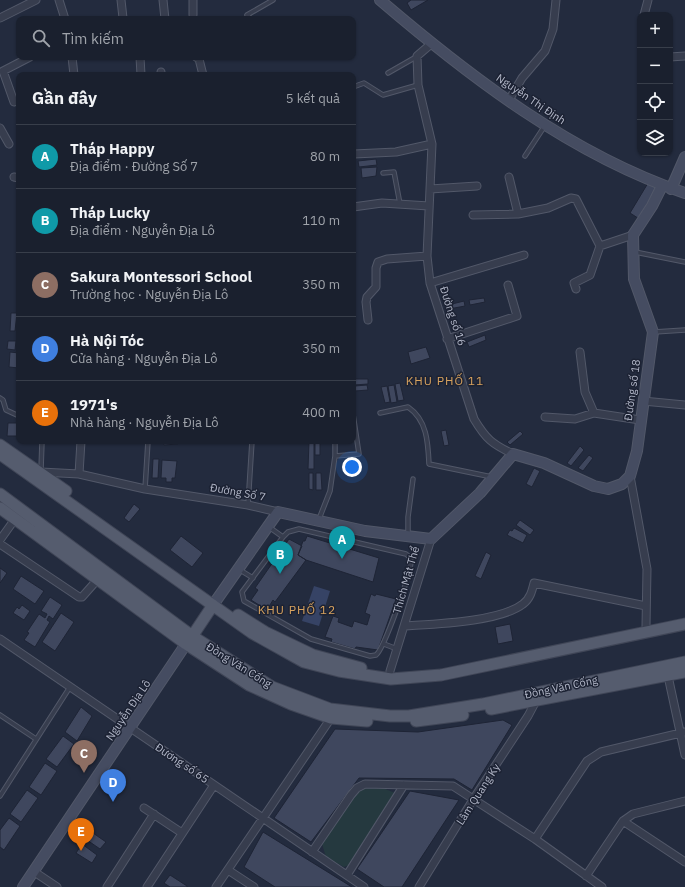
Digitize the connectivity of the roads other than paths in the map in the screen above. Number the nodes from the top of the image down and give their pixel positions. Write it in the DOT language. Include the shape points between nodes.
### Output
graph roads {
  1 [pos="36,0"];
  2 [pos="60,0"];
  3 [pos="121,0"];
  4 [pos="163,0"];
  5 [pos="193,0"];
  6 [pos="273,0"];
  7 [pos="380,0"];
  8 [pos="556,0"];
  9 [pos="648,0"];
  10 [pos="645,12"];
  11 [pos="193,15"];
  12 [pos="64,16"];
  13 [pos="123,16"];
  14 [pos="165,16"];
  15 [pos="249,16"];
  16 [pos="0,18"];
  17 [pos="431,44"];
  18 [pos="417,56"];
  19 [pos="685,56"];
  20 [pos="673,58"];
  21 [pos="24,60"];
  22 [pos="72,60"];
  23 [pos="140,60"];
  24 [pos="198,60"];
  25 [pos="74,72"];
  26 [pos="141,72"];
  27 [pos="202,72"];
  28 [pos="388,73"];
  29 [pos="418,85"];
  30 [pos="356,86"];
  31 [pos="509,100"];
  32 [pos="14,102"];
  33 [pos="546,124"];
  34 [pos="0,128"];
  35 [pos="9,144"];
  36 [pos="432,144"];
  37 [pos="356,154"];
  38 [pos="525,156"];
  39 [pos="685,157"];
  40 [pos="383,172"];
  41 [pos="509,177"];
  42 [pos="476,186"];
  43 [pos="667,187"];
  44 [pos="430,189"];
  45 [pos="685,193"];
  46 [pos="400,204"];
  47 [pos="429,206"];
  48 [pos="356,207"];
  49 [pos="518,214"];
  50 [pos="473,215"];
  51 [pos="633,235"];
  52 [pos="600,246"];
  53 [pos="632,252"];
  54 [pos="524,255"];
  55 [pos="427,256"];
  56 [pos="685,262"];
  57 [pos="430,283"];
  58 [pos="508,285"];
  59 [pos="576,289"];
  60 [pos="368,320"];
  61 [pos="685,330"];
  62 [pos="653,332"];
  63 [pos="447,339"];
  64 [pos="580,352"];
  65 [pos="0,398"];
  66 [pos="643,401"];
  67 [pos="685,405"];
  68 [pos="380,413"];
  69 [pos="594,413"];
  70 [pos="16,415"];
  71 [pos="545,417"];
  72 [pos="640,420"];
  73 [pos="356,434"];
  74 [pos="42,444"];
  75 [pos="81,444"];
  76 [pos="148,444"];
  77 [pos="252,444"];
  78 [pos="335,444"];
  79 [pos="0,445"];
  80 [pos="0,454"];
  81 [pos="513,454"];
  82 [pos="335,456"];
  83 [pos="79,474"];
  84 [pos="38,475"];
  85 [pos="630,476"];
  86 [pos="492,478"];
  87 [pos="413,479"];
  88 [pos="146,489"];
  89 [pos="0,494"];
  90 [pos="248,505"];
  91 [pos="0,508"];
  92 [pos="21,510"];
  93 [pos="278,512"];
  94 [pos="15,519"];
  95 [pos="318,520"];
  96 [pos="269,527"];
  97 [pos="283,537"];
  98 [pos="408,538"];
  99 [pos="431,539"];
  100 [pos="0,540"];
  101 [pos="0,544"];
  102 [pos="238,568"];
  103 [pos="101,575"];
  104 [pos="252,578"];
  105 [pos="407,579"];
  106 [pos="418,582"];
  107 [pos="213,605"];
  108 [pos="646,606"];
  109 [pos="685,618"];
  110 [pos="685,624"];
  111 [pos="405,626"];
  112 [pos="646,626"];
  113 [pos="0,639"];
  114 [pos="189,640"];
  115 [pos="384,644"];
  116 [pos="397,649"];
  117 [pos="685,662"];
  118 [pos="390,671"];
  119 [pos="685,672"];
  120 [pos="668,676"];
  121 [pos="71,687"];
  122 [pos="537,696"];
  123 [pos="0,715"];
  124 [pos="331,718"];
  125 [pos="131,728"];
  126 [pos="683,733"];
  127 [pos="36,738"];
  128 [pos="685,754"];
  129 [pos="404,784"];
  130 [pos="214,785"];
  131 [pos="0,796"];
  132 [pos="474,798"];
  133 [pos="685,801"];
  134 [pos="144,808"];
  135 [pos="154,814"];
  136 [pos="262,817"];
  137 [pos="623,821"];
  138 [pos="182,833"];
  139 [pos="535,840"];
  140 [pos="312,852"];
  141 [pos="685,862"];
  142 [pos="228,870"];
  143 [pos="33,871"];
  144 [pos="347,876"];
  145 [pos="586,876"];
  146 [pos="23,887"];
  147 [pos="57,887"];
  148 [pos="106,887"];
  149 [pos="147,887"];
  150 [pos="216,887"];
  151 [pos="254,887"];
  152 [pos="364,887"];
  153 [pos="419,887"];
  154 [pos="602,887"];
  1 -- 16 [label="street"];
  2 -- 12 [label="street"];
  3 -- 13 [label="street"];
  4 -- 14 [label="street"];
  5 -- 11 [label="street"];
  6 -- 15 [label="lane"];
  7 -- 17 [label="street, Nguyễn Thị Định"];
  8 -- 31 [label="street" via="553,29 545,51 522,78"];
  9 -- 10 [label="street"];
  17 -- 18 [label="street"];
  17 -- 31 [label="street, Nguyễn Thị Định"];
  18 -- 28 [label="lane"];
  18 -- 29 [label="street, Đường số 16"];
  19 -- 20 [label="street"];
  21 -- 32 [label="street" via="2,71"];
  22 -- 25 [label="street"];
  23 -- 26 [label="street"];
  24 -- 27 [label="street"];
  29 -- 30 [label="lane" via="383,95 364,83"];
  29 -- 36 [label="street, Đường số 16"];
  31 -- 33 [label="street, Nguyễn Thị Định"];
  33 -- 38 [label="lane"];
  33 -- 43 [label="street, Nguyễn Thị Định" via="579,145"];
  34 -- 35 [label="street"];
  36 -- 37 [label="street" via="396,152"];
  36 -- 44 [label="street, Đường số 16"];
  39 -- 43 [label="street, Đường số 18"];
  40 -- 46 [label="lane" via="394,172"];
  41 -- 49 [label="street"];
  42 -- 44 [label="street"];
  43 -- 45 [label="street, Nguyễn Thị Định"];
  43 -- 51 [label="street, Đường số 18"];
  44 -- 47 [label="street, Đường số 16"];
  46 -- 47 [label="street"];
  46 -- 48 [label="street" via="382,203"];
  47 -- 55 [label="street, Đường số 16"];
  49 -- 50 [label="street"];
  49 -- 52 [label="street" via="548,208 574,198"];
  51 -- 52 [label="street"];
  51 -- 53 [label="street, Đường số 18"];
  52 -- 59 [label="street" via="590,275 574,283"];
  53 -- 56 [label="lane"];
  53 -- 62 [label="street, Đường số 18" via="634,279"];
  54 -- 57 [label="street"];
  55 -- 57 [label="street, Đường số 16"];
  55 -- 60 [label="street" via="378,262 376,287 366,302"];
  57 -- 63 [label="street, Đường số 16"];
  58 -- 63 [label="street" via="517,316"];
  61 -- 62 [label="lane"];
  62 -- 66 [label="street, Đường số 18"];
  63 -- 81 [label="street, Đường số 16" via="474,419 484,436 495,446"];
  64 -- 69 [label="street" via="585,392"];
  65 -- 70 [label="lane" via="6,410"];
  66 -- 67 [label="street"];
  66 -- 72 [label="street, Đường số 18"];
  68 -- 86 [label="lane" via="408,407 415,412 427,435 430,464"];
  69 -- 71 [label="street" via="575,419"];
  69 -- 72 [label="street"];
  72 -- 85 [label="street, Đường số 18" via="637,450"];
  73 -- 82 [label="lane" via="359,454"];
  74 -- 84 [label="lane"];
  75 -- 83 [label="street"];
  76 -- 88 [label="lane"];
  77 -- 90 [label="lane"];
  78 -- 82 [label="lane"];
  79 -- 84 [label="main road"];
  80 -- 84 [label="main road"];
  81 -- 85 [label="street, Đường số 16" via="544,463 594,486 608,489 622,484"];
  81 -- 86 [label="street, Thích Mật Thể"];
  82 -- 95 [label="lane" via="330,491"];
  83 -- 84 [label="street, Đường Số 7"];
  83 -- 88 [label="street, Đường Số 7"];
  84 -- 107 [label="main road"];
  85 -- 108 [label="street, Đường số 18" via="647,569"];
  86 -- 99 [label="street, Thích Mật Thể"];
  87 -- 98 [label="lane"];
  88 -- 90 [label="street, Đường Số 7"];
  89 -- 92 [label="main road, Đồng Văn Cống"];
  90 -- 93 [label="street, Đường Số 7"];
  91 -- 94 [label="main road, Đồng Văn Cống"];
  92 -- 94 [label="main road"];
  92 -- 103 [label="main road, Đồng Văn Cống"];
  93 -- 95 [label="street, Đường Số 7"];
  93 -- 96 [label="street"];
  94 -- 100 [label="street"];
  94 -- 103 [label="main road, Đồng Văn Cống"];
  95 -- 98 [label="street, Đường Số 7"];
  96 -- 97 [label="lane"];
  96 -- 102 [label="street"];
  97 -- 104 [label="lane"];
  97 -- 105 [label="lane" via="288,532 299,529 406,554 411,563"];
  98 -- 99 [label="street, Đường Số 7"];
  99 -- 106 [label="street, Thích Mật Thể"];
  101 -- 103 [label="street" via="79,597 82,597"];
  102 -- 104 [label="lane"];
  102 -- 107 [label="street"];
  103 -- 114 [label="main road, Đồng Văn Cống"];
  104 -- 115 [label="lane" via="242,592 244,601 311,639 370,656 380,653"];
  105 -- 106 [label="lane"];
  105 -- 115 [label="lane"];
  106 -- 111 [label="street, Thích Mật Thể"];
  107 -- 110 [label="main road" via="252,633 304,662 339,671 391,679 441,675"];
  107 -- 114 [label="main road"];
  107 -- 118 [label="main road" via="229,610 265,632 313,655 352,666"];
  108 -- 111 [label="street" via="534,583 530,595 523,604 509,612 482,618"];
  108 -- 112 [label="street, Đường số 18"];
  109 -- 112 [label="main road"];
  111 -- 116 [label="street, Thích Mật Thể"];
  112 -- 118 [label="main road" via="454,666 417,671"];
  113 -- 121 [label="street, Đương số 65"];
  114 -- 122 [label="main road, Đồng Văn Cống" via="272,687 330,709 409,716"];
  114 -- 124 [label="main road, Đồng Văn Cống" via="249,685"];
  114 -- 125 [label="street, Nguyễn Địa Lô"];
  115 -- 116 [label="lane"];
  116 -- 118 [label="street, Thích Mật Thể"];
  117 -- 122 [label="main road, Đồng Văn Cống"];
  119 -- 120 [label="main road, Đồng Văn Cống"];
  120 -- 122 [label="main road, Đồng Văn Cống"];
  120 -- 126 [label="street"];
  121 -- 125 [label="street, Đương số 65"];
  121 -- 127 [label="lane"];
  122 -- 124 [label="main road, Đồng Văn Cống" via="434,720 396,724"];
  122 -- 132 [label="street, Lâm Quang Ky" via="512,742"];
  123 -- 127 [label="lane"];
  124 -- 136 [label="street"];
  125 -- 130 [label="street, Đương số 65"];
  125 -- 143 [label="street, Nguyễn Địa Lô"];
  126 -- 128 [label="street"];
  126 -- 139 [label="street" via="601,752 587,761"];
  127 -- 131 [label="lane"];
  129 -- 132 [label="street" via="453,786"];
  129 -- 140 [label="street" via="365,784 357,788"];
  129 -- 144 [label="street"];
  130 -- 136 [label="street, Đương số 65"];
  130 -- 138 [label="street"];
  132 -- 139 [label="street"];
  132 -- 153 [label="street, Lâm Quang Ky"];
  133 -- 137 [label="street" via="633,814"];
  134 -- 135 [label="street"];
  135 -- 138 [label="street"];
  135 -- 148 [label="street"];
  136 -- 140 [label="street, Đương số 65"];
  136 -- 142 [label="street"];
  137 -- 141 [label="street"];
  137 -- 145 [label="street"];
  138 -- 149 [label="street"];
  139 -- 145 [label="street"];
  140 -- 144 [label="street, Đương số 65"];
  142 -- 150 [label="street"];
  142 -- 151 [label="street"];
  143 -- 146 [label="street, Nguyễn Địa Lô"];
  143 -- 147 [label="street"];
  144 -- 152 [label="street, Đương số 65"];
  145 -- 154 [label="street"];
}
